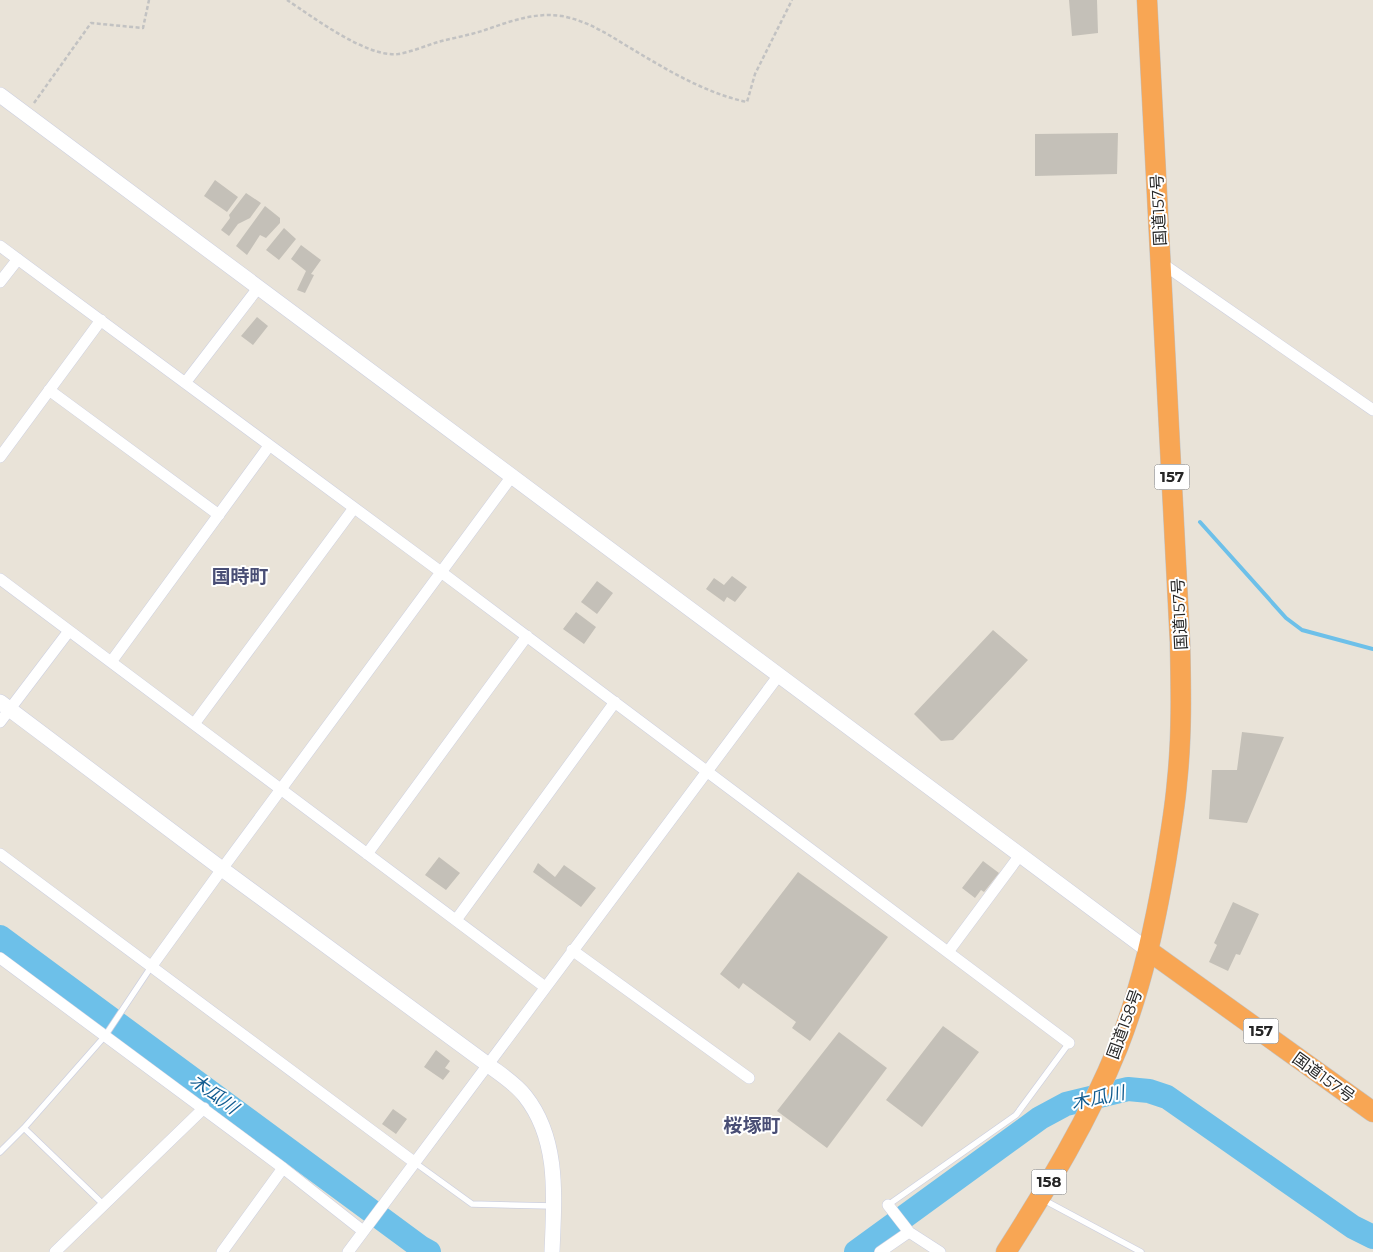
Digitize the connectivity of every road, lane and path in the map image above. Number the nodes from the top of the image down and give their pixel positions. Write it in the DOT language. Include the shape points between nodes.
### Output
graph roads {
  1 [pos="149,0"];
  2 [pos="287,0"];
  3 [pos="792,0"];
  4 [pos="1147,0"];
  5 [pos="0,95"];
  6 [pos="26,114"];
  7 [pos="0,246"];
  8 [pos="18,259"];
  9 [pos="1160,262"];
  10 [pos="0,282"];
  11 [pos="258,288"];
  12 [pos="101,320"];
  13 [pos="185,383"];
  14 [pos="49,390"];
  15 [pos="1373,410"];
  16 [pos="270,446"];
  17 [pos="0,458"];
  18 [pos="512,476"];
  19 [pos="354,508"];
  20 [pos="219,515"];
  21 [pos="441,572"];
  22 [pos="0,580"];
  23 [pos="69,631"];
  24 [pos="527,636"];
  25 [pos="111,662"];
  26 [pos="779,675"];
  27 [pos="615,702"];
  28 [pos="5,706"];
  29 [pos="0,722"];
  30 [pos="194,724"];
  31 [pos="707,771"];
  32 [pos="280,789"];
  33 [pos="0,854"];
  34 [pos="367,854"];
  35 [pos="1020,855"];
  36 [pos="222,869"];
  37 [pos="456,920"];
  38 [pos="572,950"];
  39 [pos="1149,951"];
  40 [pos="948,952"];
  41 [pos="2,964"];
  42 [pos="151,967"];
  43 [pos="545,987"];
  44 [pos="107,1032"];
  45 [pos="1069,1043"];
  46 [pos="487,1064"];
  47 [pos="749,1078"];
  48 [pos="204,1108"];
  49 [pos="1373,1112"];
  50 [pos="24,1128"];
  51 [pos="0,1152"];
  52 [pos="414,1162"];
  53 [pos="283,1168"];
  54 [pos="1040,1198"];
  55 [pos="104,1205"];
  56 [pos="554,1206"];
  57 [pos="890,1208"];
  58 [pos="906,1229"];
  59 [pos="363,1231"];
  60 [pos="55,1252"];
  61 [pos="222,1252"];
  62 [pos="348,1252"];
  63 [pos="552,1252"];
  64 [pos="880,1252"];
  65 [pos="940,1252"];
  66 [pos="1006,1252"];
  67 [pos="1141,1252"];
  1 -- 6 [label="path" via="143,28 91,24"];
  2 -- 3 [label="path" via="350,40 383,53 397,54 474,34 521,17 561,16 601,30 688,80 747,102 755,74"];
  4 -- 9 [label="highway, 国道157号 / 157"];
  5 -- 6 [label="street"];
  6 -- 11 [label="street"];
  7 -- 8 [label="street"];
  8 -- 10 [label="street"];
  8 -- 12 [label="street"];
  9 -- 15 [label="street"];
  9 -- 39 [label="highway, 国道157号 / 157" via="1181,718 1177,783"];
  11 -- 13 [label="street"];
  11 -- 18 [label="street"];
  12 -- 13 [label="street"];
  12 -- 14 [label="street"];
  13 -- 16 [label="street"];
  14 -- 17 [label="street"];
  14 -- 20 [label="street"];
  16 -- 19 [label="street"];
  16 -- 20 [label="street"];
  18 -- 21 [label="street"];
  18 -- 26 [label="street"];
  19 -- 21 [label="street"];
  19 -- 30 [label="street"];
  20 -- 25 [label="street"];
  21 -- 24 [label="street"];
  21 -- 32 [label="street"];
  22 -- 23 [label="street"];
  23 -- 25 [label="street"];
  23 -- 28 [label="street"];
  24 -- 27 [label="street"];
  24 -- 34 [label="street"];
  25 -- 30 [label="street"];
  26 -- 31 [label="street"];
  26 -- 35 [label="street"];
  27 -- 31 [label="street"];
  27 -- 37 [label="street"];
  28 -- 29 [label="street"];
  28 -- 36 [label="street"];
  30 -- 32 [label="street"];
  31 -- 38 [label="street"];
  31 -- 40 [label="street"];
  32 -- 34 [label="street"];
  32 -- 36 [label="street"];
  33 -- 42 [label="street"];
  34 -- 37 [label="street"];
  35 -- 39 [label="street"];
  35 -- 40 [label="street"];
  36 -- 42 [label="street"];
  36 -- 46 [label="street"];
  37 -- 43 [label="street"];
  38 -- 43 [label="street"];
  38 -- 47 [label="street"];
  39 -- 49 [label="highway, 国道157号 / 157"];
  39 -- 54 [label="highway, 国道158号 / 158" via="1118,1046 1090,1110"];
  40 -- 45 [label="street"];
  41 -- 44 [label="street"];
  42 -- 44 [label="lane"];
  42 -- 52 [label="street"];
  43 -- 46 [label="street"];
  44 -- 48 [label="street"];
  44 -- 50 [label="lane"];
  45 -- 57 [label="lane" via="1016,1115"];
  46 -- 52 [label="street"];
  46 -- 56 [label="street" via="524,1095 537,1114 551,1154"];
  48 -- 53 [label="street"];
  48 -- 55 [label="street"];
  50 -- 51 [label="lane"];
  50 -- 55 [label="lane"];
  52 -- 56 [label="lane" via="472,1204"];
  52 -- 59 [label="street"];
  53 -- 59 [label="street"];
  53 -- 61 [label="street"];
  54 -- 66 [label="highway, 国道158号 / 158"];
  54 -- 67 [label="lane"];
  55 -- 60 [label="street"];
  56 -- 63 [label="street"];
  57 -- 58 [label="street"];
  58 -- 64 [label="street"];
  58 -- 65 [label="street"];
  59 -- 62 [label="street"];
}
